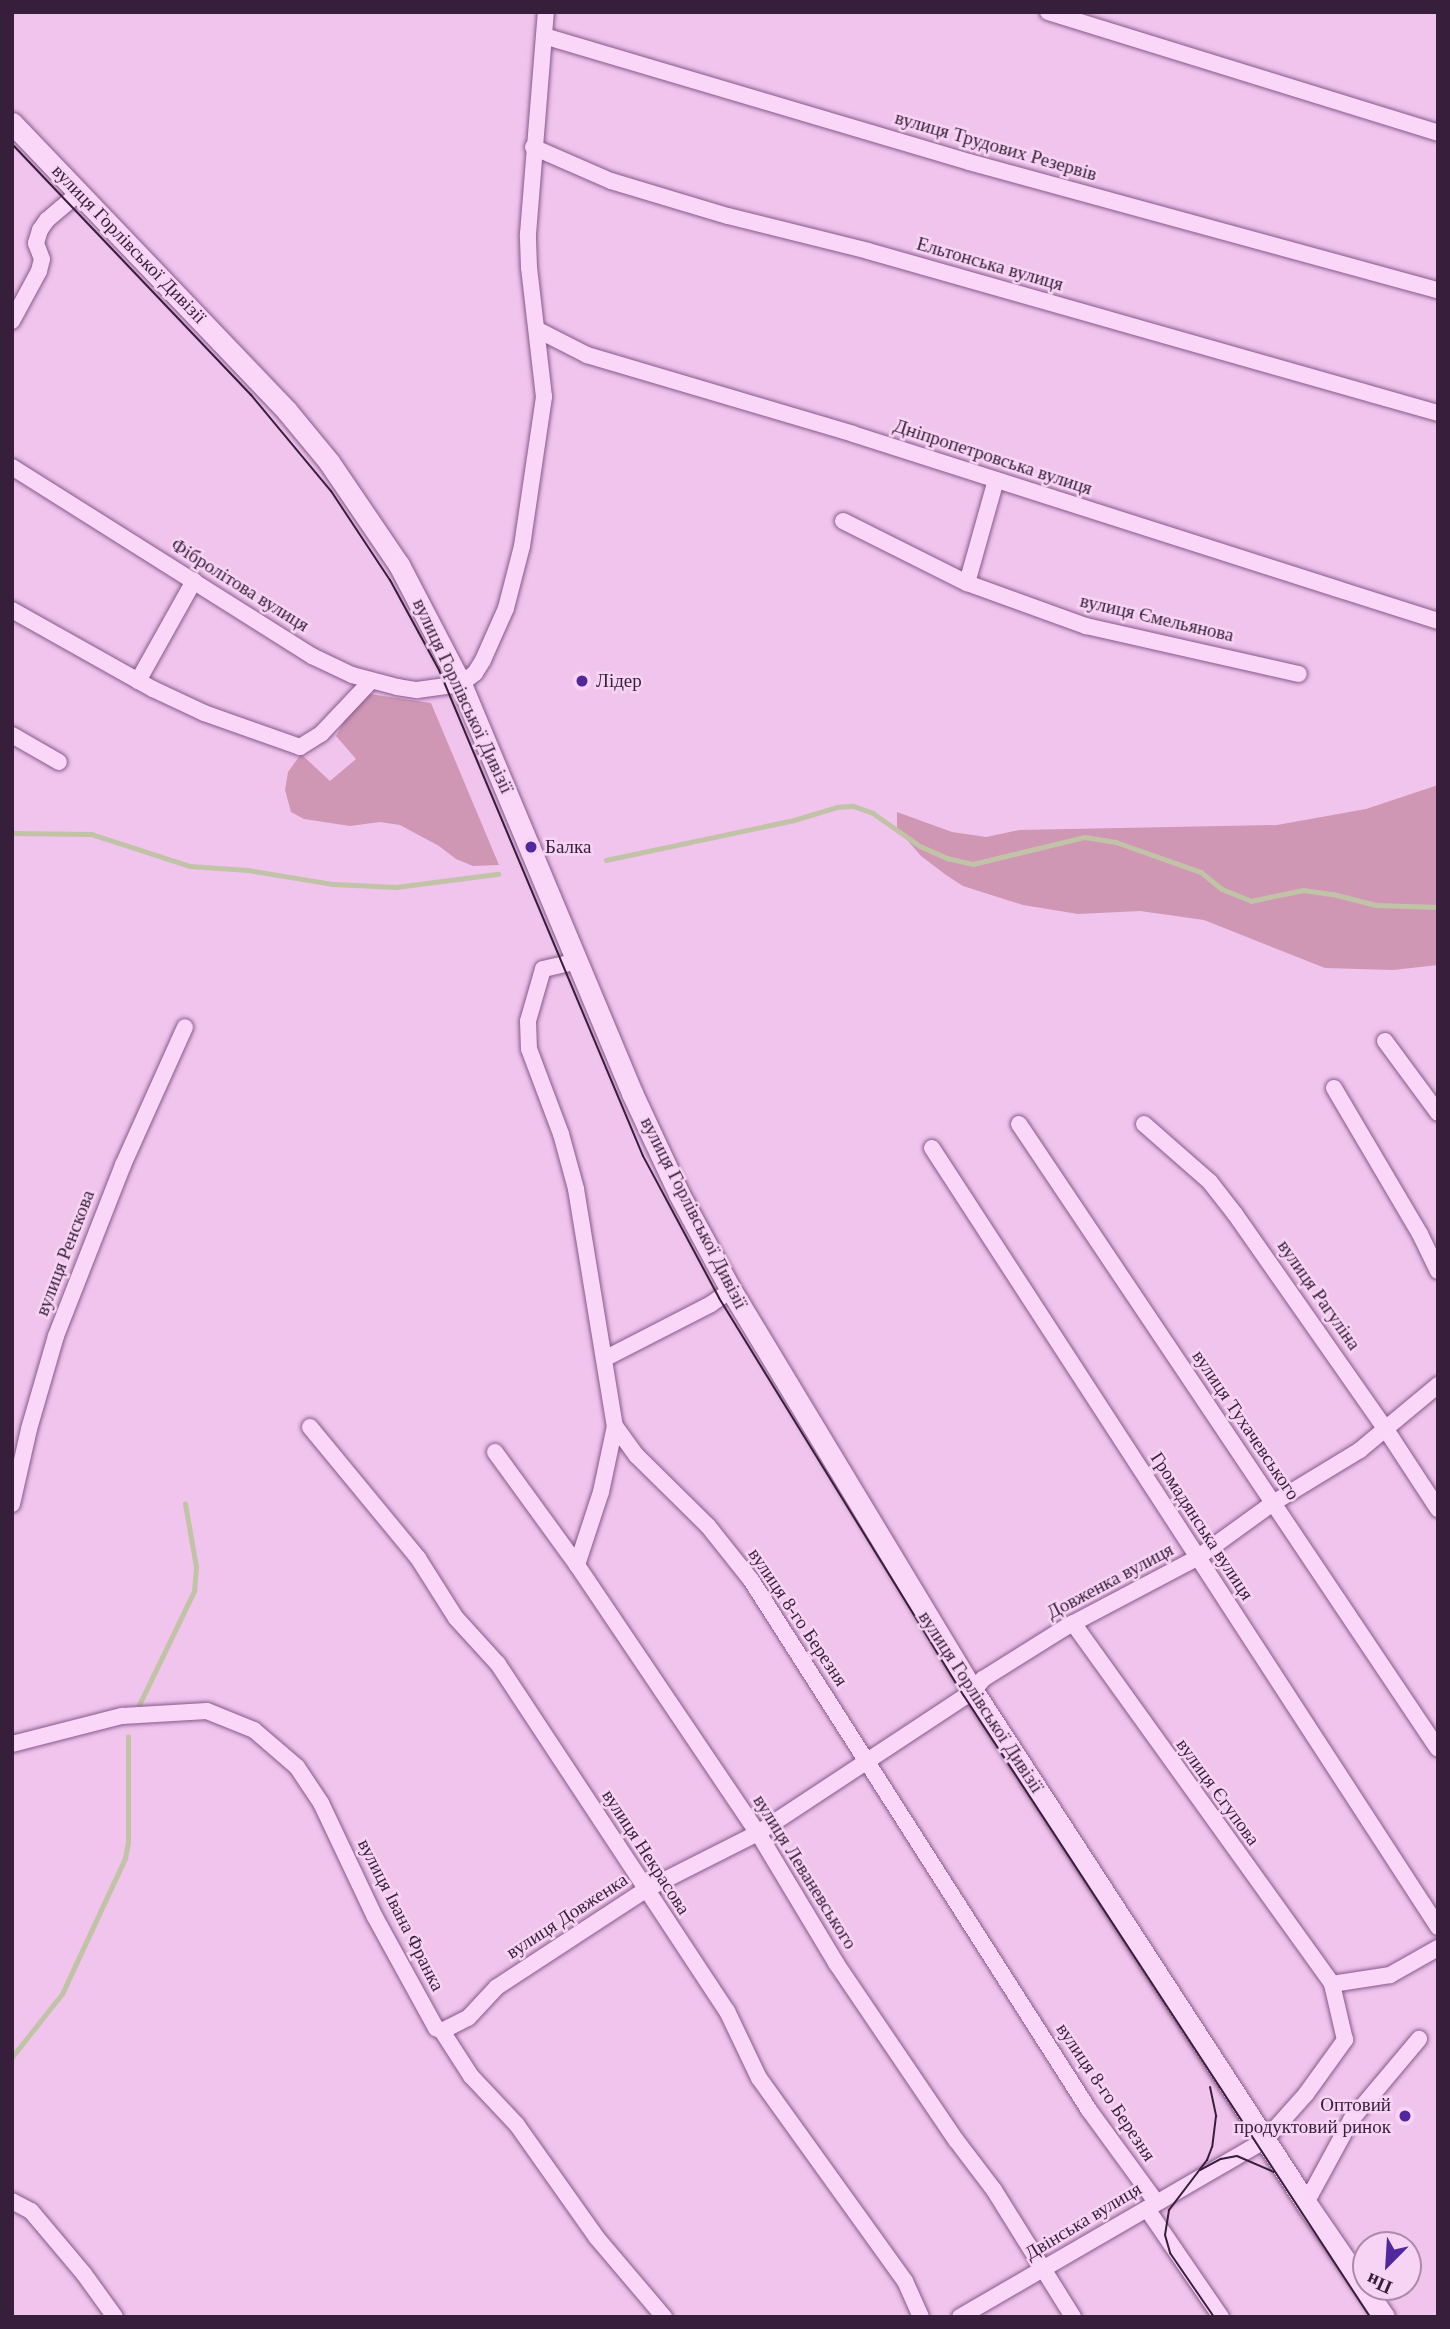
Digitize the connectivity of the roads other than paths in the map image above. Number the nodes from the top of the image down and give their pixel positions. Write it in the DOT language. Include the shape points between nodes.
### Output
graph roads {
  1 [pos="546,12"];
  2 [pos="1048,12"];
  3 [pos="544,36"];
  4 [pos="12,123"];
  5 [pos="1438,133"];
  6 [pos="533,147"];
  7 [pos="79,192"];
  8 [pos="1438,290"];
  9 [pos="12,321"];
  10 [pos="538,330"];
  11 [pos="1438,413"];
  12 [pos="12,467"];
  13 [pos="996,480"];
  14 [pos="843,522"];
  15 [pos="194,581"];
  16 [pos="967,583"];
  17 [pos="12,610"];
  18 [pos="1438,621"];
  19 [pos="1299,674"];
  20 [pos="138,681"];
  21 [pos="371,681"];
  22 [pos="461,684"];
  23 [pos="12,735"];
  24 [pos="59,762"];
  25 [pos="578,961"];
  26 [pos="186,1027"];
  27 [pos="1385,1041"];
  28 [pos="1334,1088"];
  29 [pos="1438,1113"];
  30 [pos="1019,1124"];
  31 [pos="1144,1124"];
  32 [pos="932,1147"];
  33 [pos="1438,1271"];
  34 [pos="731,1290"];
  35 [pos="606,1359"];
  36 [pos="1438,1385"];
  37 [pos="615,1426"];
  38 [pos="310,1427"];
  39 [pos="1385,1428"];
  40 [pos="495,1452"];
  41 [pos="1273,1503"];
  42 [pos="12,1504"];
  43 [pos="1438,1508"];
  44 [pos="1197,1558"];
  45 [pos="577,1565"];
  46 [pos="1073,1623"];
  47 [pos="973,1690"];
  48 [pos="12,1744"];
  49 [pos="1438,1749"];
  50 [pos="865,1760"];
  51 [pos="758,1833"];
  52 [pos="645,1891"];
  53 [pos="1438,1927"];
  54 [pos="1438,1948"];
  55 [pos="1332,1984"];
  56 [pos="442,2031"];
  57 [pos="1419,2039"];
  58 [pos="1265,2140"];
  59 [pos="12,2202"];
  60 [pos="1306,2203"];
  61 [pos="1152,2205"];
  62 [pos="1042,2271"];
  63 [pos="115,2317"];
  64 [pos="664,2317"];
  65 [pos="921,2317"];
  66 [pos="960,2317"];
  67 [pos="1073,2317"];
  68 [pos="1221,2317"];
  69 [pos="1384,2317"];
  1 -- 3 [label="street"];
  2 -- 5 [label="street"];
  3 -- 6 [label="street"];
  3 -- 8 [label="street, вулиця Трудових Резервів" via="969,162"];
  4 -- 7 [label="main road, вулиця Горлівської Дивізії"];
  6 -- 10 [label="street" via="529,268"];
  6 -- 11 [label="street, Ельтонська вулиця" via="611,181 728,216 868,251"];
  7 -- 9 [label="street" via="40,230 36,243 42,259 39,271"];
  7 -- 22 [label="main road, вулиця Горлівської Дивізії" via="260,382 329,462 399,565"];
  10 -- 13 [label="street, Дніпропетровська вулиця" via="587,355"];
  10 -- 22 [label="street" via="544,397 522,546 497,632 475,673"];
  12 -- 15 [label="street, Фібролітова вулиця"];
  13 -- 16 [label="street"];
  13 -- 18 [label="street, Дніпропетровська вулиця"];
  14 -- 16 [label="street, вулиця Ємельянова"];
  15 -- 20 [label="street"];
  15 -- 21 [label="street, Фібролітова вулиця" via="312,656"];
  16 -- 19 [label="street, вулиця Ємельянова" via="1086,626"];
  17 -- 20 [label="street"];
  20 -- 21 [label="street" via="204,713 300,747 321,734"];
  21 -- 22 [label="street, Фібролітова вулиця" via="417,690"];
  22 -- 25 [label="main road, вулиця Горлівської Дивізії"];
  23 -- 24 [label="street"];
  25 -- 34 [label="main road, вулиця Горлівської Дивізії" via="632,1093"];
  25 -- 35 [label="street, вулиця 8-го Березня" via="543,969 528,1021 528,1041 576,1189"];
  26 -- 42 [label="street, вулиця Ренскова" via="118,1177 56,1336"];
  27 -- 29 [label="street"];
  28 -- 33 [label="street"];
  30 -- 41 [label="street, вулиця Тухачевського"];
  31 -- 39 [label="street, вулиця Рагуліна" via="1210,1182 1236,1214"];
  32 -- 44 [label="street, Громадянська вулиця"];
  34 -- 35 [label="street"];
  34 -- 47 [label="main road, вулиця Горлівської Дивізії"];
  35 -- 37 [label="street, вулиця 8-го Березня"];
  36 -- 39 [label="street, Довженка вулиця"];
  37 -- 45 [label="street" via="601,1492"];
  37 -- 50 [label="street, вулиця 8-го Березня" via="637,1456 708,1526 751,1580"];
  38 -- 52 [label="street, вулиця Некрасова" via="418,1558 456,1618 498,1664"];
  39 -- 41 [label="street, Довженка вулиця" via="1360,1450"];
  39 -- 43 [label="street, вулиця Рагуліна"];
  40 -- 45 [label="street, вулиця Леваневського"];
  41 -- 44 [label="street, Довженка вулиця"];
  41 -- 49 [label="street, вулиця Тухачевського"];
  44 -- 46 [label="street, Довженка вулиця"];
  44 -- 53 [label="street, Громадянська вулиця"];
  45 -- 51 [label="street, вулиця Леваневського"];
  46 -- 47 [label="street, Довженка вулиця" via="983,1679"];
  46 -- 55 [label="street, вулиця Єгупова"];
  47 -- 50 [label="street, вулиця Довженка"];
  47 -- 58 [label="main road, вулиця Горлівської Дивізії"];
  48 -- 56 [label="street, вулиця Івана Франка" via="122,1716 206,1711 254,1730 297,1767 321,1803 375,1917 436,2028"];
  50 -- 51 [label="street, вулиця Довженка"];
  50 -- 61 [label="street, вулиця 8-го Березня"];
  51 -- 52 [label="street, вулиця Довженка"];
  51 -- 62 [label="street, вулиця Леваневського" via="836,1963 994,2190"];
  52 -- 56 [label="street, вулиця Довженка" via="497,1987 468,2018"];
  52 -- 65 [label="street, вулиця Некрасова" via="727,2011 759,2078 905,2281"];
  54 -- 55 [label="street" via="1390,1975"];
  55 -- 58 [label="street, Двінська вулиця" via="1345,2040"];
  56 -- 64 [label="street, вулиця Івана Франка" via="471,2076 517,2125 597,2238"];
  57 -- 60 [label="street" via="1352,2120"];
  58 -- 60 [label="main road, вулиця Горлівської Дивізії"];
  58 -- 61 [label="street, Двінська вулиця"];
  59 -- 63 [label="street" via="31,2211"];
  60 -- 69 [label="main road, вулиця Горлівської Дивізії"];
  61 -- 62 [label="street, Двінська вулиця"];
  61 -- 68 [label="street, вулиця 8-го Березня"];
  62 -- 66 [label="street, Двінська вулиця"];
  62 -- 67 [label="street, вулиця Леваневського"];
}
